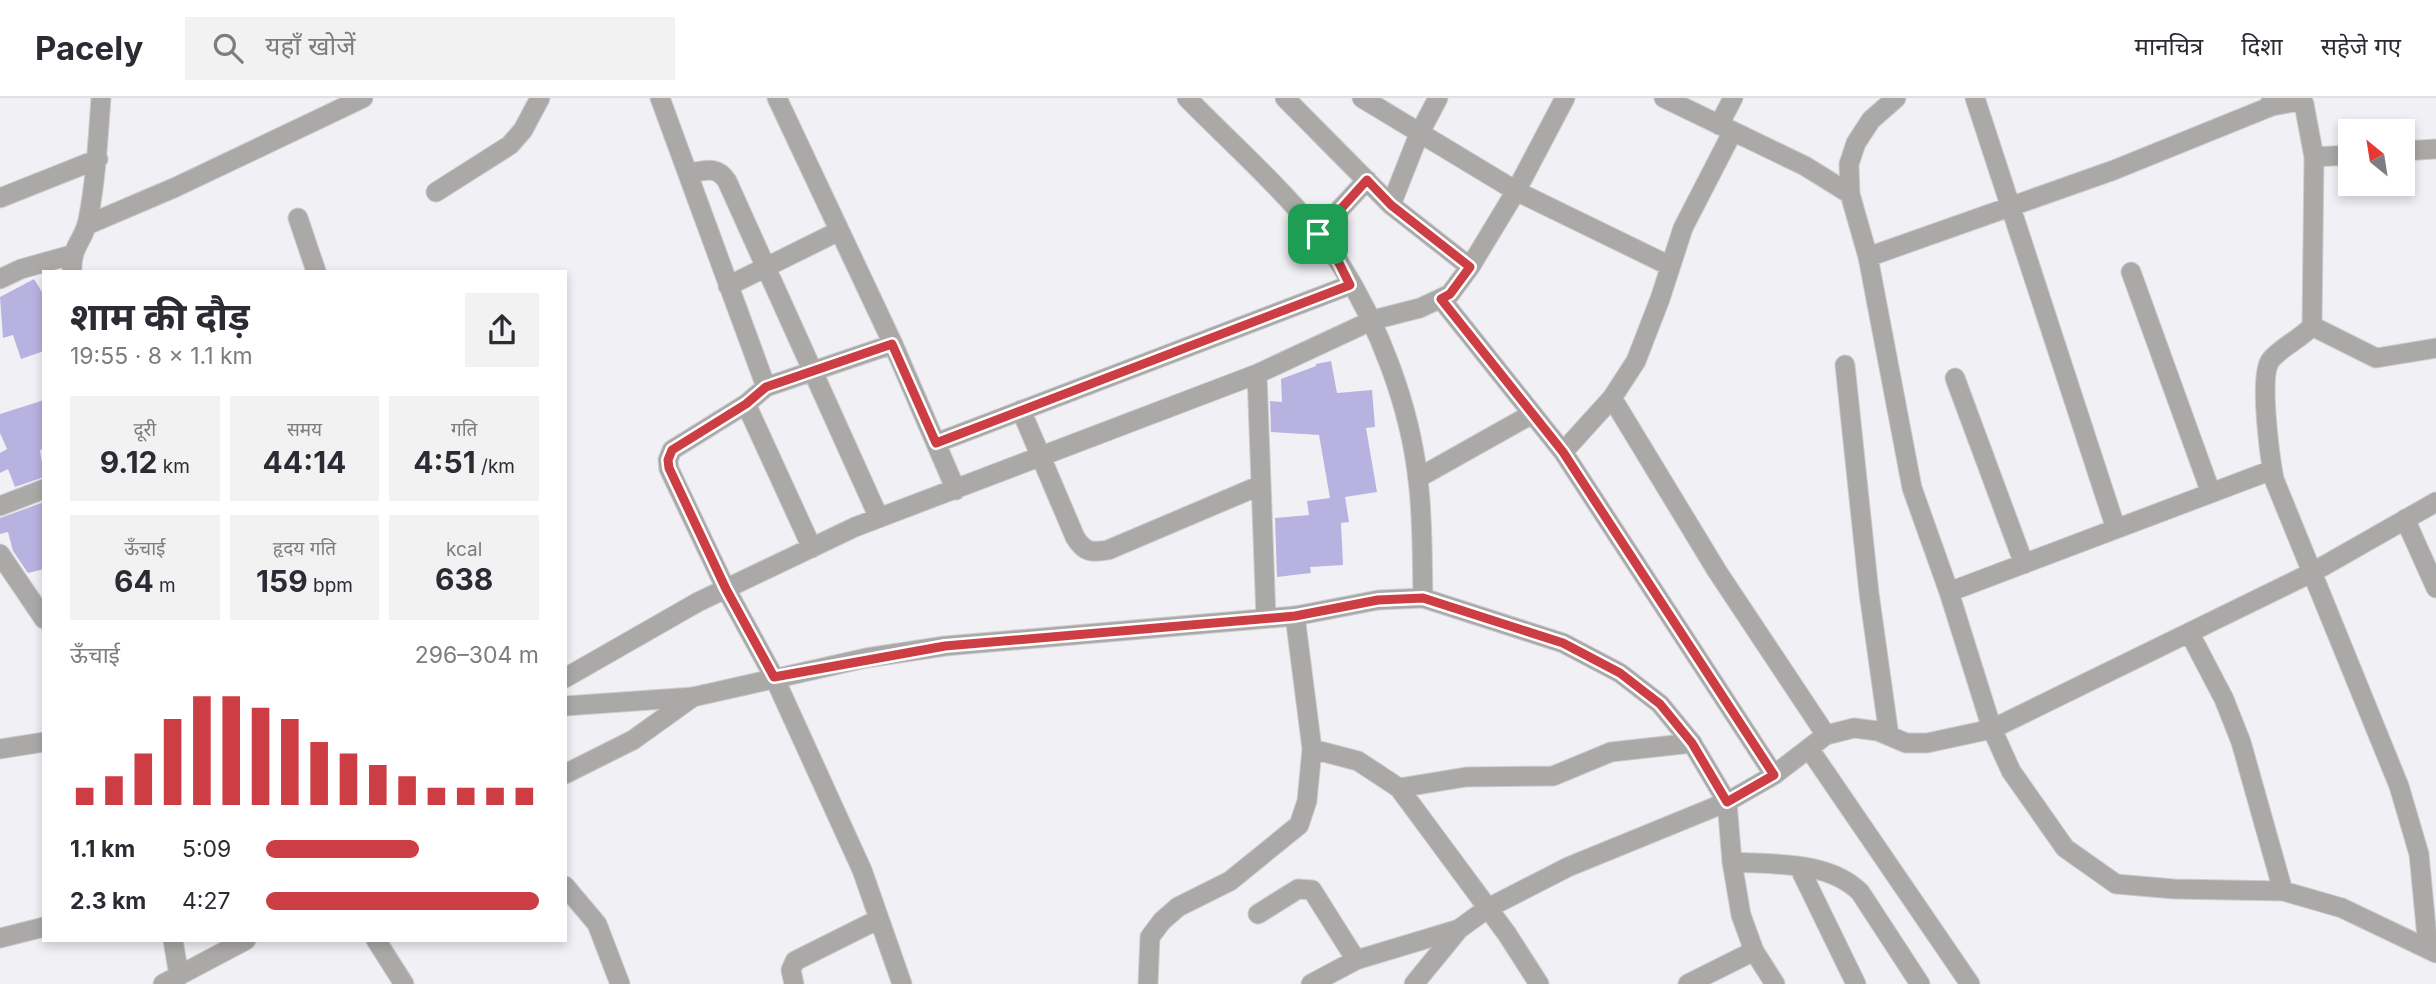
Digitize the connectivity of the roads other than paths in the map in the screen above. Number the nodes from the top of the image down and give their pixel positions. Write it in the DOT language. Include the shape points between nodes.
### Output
graph roads {
  1 [pos="101,98"];
  2 [pos="363,98"];
  3 [pos="540,98"];
  4 [pos="660,98"];
  5 [pos="777,98"];
  6 [pos="1187,98"];
  7 [pos="1285,98"];
  8 [pos="1362,98"];
  9 [pos="1438,98"];
  10 [pos="1565,98"];
  11 [pos="1664,98"];
  12 [pos="1733,98"];
  13 [pos="1896,98"];
  14 [pos="1976,98"];
  15 [pos="2271,102"];
  16 [pos="1726,129"];
  17 [pos="1419,134"];
  18 [pos="2436,149"];
  19 [pos="2415,150"];
  20 [pos="2338,156"];
  21 [pos="2314,157"];
  22 [pos="98,159"];
  23 [pos="690,173"];
  24 [pos="1367,180"];
  25 [pos="1516,191"];
  26 [pos="436,192"];
  27 [pos="1850,194"];
  28 [pos="0,198"];
  29 [pos="1391,205"];
  30 [pos="2009,206"];
  31 [pos="298,218"];
  32 [pos="87,225"];
  33 [pos="839,231"];
  34 [pos="1318,234"];
  35 [pos="1868,257"];
  36 [pos="72,263"];
  37 [pos="1670,266"];
  38 [pos="1470,267"];
  39 [pos="766,269"];
  40 [pos="316,270"];
  41 [pos="2131,272"];
  42 [pos="0,279"];
  43 [pos="1350,285"];
  44 [pos="727,286"];
  45 [pos="1441,299"];
  46 [pos="1373,320"];
  47 [pos="2312,326"];
  48 [pos="892,344"];
  49 [pos="2436,348"];
  50 [pos="1845,365"];
  51 [pos="813,372"];
  52 [pos="1256,374"];
  53 [pos="1955,377"];
  54 [pos="766,387"];
  55 [pos="1612,398"];
  56 [pos="746,404"];
  57 [pos="1021,410"];
  58 [pos="1532,414"];
  59 [pos="936,443"];
  60 [pos="1563,452"];
  61 [pos="1041,458"];
  62 [pos="2272,470"];
  63 [pos="1418,478"];
  64 [pos="1261,485"];
  65 [pos="42,490"];
  66 [pos="956,490"];
  67 [pos="2211,493"];
  68 [pos="2436,502"];
  69 [pos="0,506"];
  70 [pos="879,518"];
  71 [pos="2405,519"];
  72 [pos="2116,529"];
  73 [pos="812,548"];
  74 [pos="0,554"];
  75 [pos="2024,564"];
  76 [pos="2313,572"];
  77 [pos="2436,588"];
  78 [pos="726,589"];
  79 [pos="1950,592"];
  80 [pos="1423,598"];
  81 [pos="42,616"];
  82 [pos="1295,616"];
  83 [pos="1266,618"];
  84 [pos="2190,634"];
  85 [pos="567,677"];
  86 [pos="774,677"];
  87 [pos="693,697"];
  88 [pos="567,706"];
  89 [pos="1992,729"];
  90 [pos="1826,735"];
  91 [pos="1889,736"];
  92 [pos="42,742"];
  93 [pos="1692,743"];
  94 [pos="0,749"];
  95 [pos="1312,749"];
  96 [pos="1810,750"];
  97 [pos="567,773"];
  98 [pos="1774,775"];
  99 [pos="1399,788"];
  100 [pos="1727,802"];
  101 [pos="1732,862"];
  102 [pos="1799,867"];
  103 [pos="567,888"];
  104 [pos="2283,891"];
  105 [pos="1488,908"];
  106 [pos="1258,914"];
  107 [pos="877,920"];
  108 [pos="42,928"];
  109 [pos="1459,929"];
  110 [pos="0,938"];
  111 [pos="173,942"];
  112 [pos="242,942"];
  113 [pos="377,942"];
  114 [pos="2432,950"];
  115 [pos="1754,951"];
  116 [pos="1356,960"];
  117 [pos="171,980"];
  118 [pos="404,984"];
  119 [pos="620,984"];
  120 [pos="794,984"];
  121 [pos="902,984"];
  122 [pos="1148,984"];
  123 [pos="1311,984"];
  124 [pos="1415,984"];
  125 [pos="1539,984"];
  126 [pos="1688,984"];
  127 [pos="1775,984"];
  128 [pos="1856,984"];
  129 [pos="1920,984"];
  130 [pos="1970,984"];
  1 -- 22 [label="street"];
  2 -- 32 [label="street"];
  3 -- 26 [label="street" via="510,145"];
  4 -- 23 [label="street"];
  5 -- 33 [label="street"];
  6 -- 34 [label="street"];
  7 -- 24 [label="street"];
  8 -- 17 [label="street"];
  9 -- 17 [label="street"];
  10 -- 25 [label="street"];
  11 -- 16 [label="street"];
  12 -- 16 [label="street"];
  13 -- 27 [label="street" via="1871,120 1856,143 1849,164"];
  14 -- 30 [label="street"];
  15 -- 21 [label="street" via="2305,104"];
  15 -- 30 [label="street" via="2114,170"];
  16 -- 27 [label="street" via="1805,166"];
  16 -- 37 [label="street"];
  17 -- 25 [label="street"];
  17 -- 29 [label="street"];
  18 -- 19 [label="street"];
  20 -- 21 [label="street"];
  21 -- 47 [label="street"];
  22 -- 28 [label="street"];
  22 -- 32 [label="street"];
  23 -- 39 [label="street" via="712,169 722,173"];
  23 -- 44 [label="street"];
  24 -- 29 [label="street"];
  24 -- 34 [label="street"];
  25 -- 37 [label="street"];
  25 -- 38 [label="street"];
  27 -- 35 [label="street"];
  29 -- 38 [label="street"];
  30 -- 35 [label="street"];
  30 -- 72 [label="street"];
  31 -- 40 [label="street"];
  32 -- 36 [label="street"];
  33 -- 39 [label="street"];
  33 -- 48 [label="street"];
  34 -- 43 [label="street"];
  35 -- 79 [label="street" via="1912,488"];
  36 -- 42 [label="street" via="21,269"];
  37 -- 55 [label="street" via="1636,360"];
  38 -- 45 [label="street"];
  39 -- 44 [label="street"];
  39 -- 51 [label="street"];
  41 -- 67 [label="street"];
  43 -- 46 [label="street"];
  43 -- 57 [label="street"];
  44 -- 54 [label="street"];
  45 -- 46 [label="street"];
  45 -- 58 [label="street"];
  46 -- 52 [label="street"];
  46 -- 63 [label="street" via="1397,387"];
  47 -- 49 [label="street" via="2376,358"];
  47 -- 62 [label="street" via="2270,361 2266,381"];
  48 -- 51 [label="street"];
  48 -- 59 [label="street"];
  50 -- 91 [label="street"];
  51 -- 54 [label="street"];
  51 -- 70 [label="street"];
  52 -- 61 [label="street"];
  52 -- 64 [label="street"];
  53 -- 75 [label="street"];
  54 -- 56 [label="street"];
  55 -- 60 [label="street"];
  55 -- 90 [label="street" via="1717,570"];
  56 -- 73 [label="street"];
  56 -- 78 [label="street" via="672,450 668,460"];
  57 -- 59 [label="street"];
  57 -- 61 [label="street"];
  58 -- 60 [label="street"];
  58 -- 63 [label="street"];
  59 -- 66 [label="street"];
  60 -- 98 [label="street"];
  61 -- 64 [label="street" via="1075,537 1091,553 1108,550"];
  61 -- 66 [label="street"];
  62 -- 67 [label="street"];
  62 -- 76 [label="street"];
  63 -- 80 [label="street"];
  64 -- 83 [label="street"];
  65 -- 69 [label="street"];
  66 -- 70 [label="street"];
  67 -- 72 [label="street"];
  68 -- 71 [label="street"];
  70 -- 73 [label="street"];
  71 -- 76 [label="street"];
  71 -- 77 [label="street"];
  72 -- 75 [label="street"];
  73 -- 78 [label="street"];
  74 -- 81 [label="street"];
  75 -- 79 [label="street"];
  76 -- 84 [label="street"];
  76 -- 114 [label="street" via="2399,786 2419,854"];
  78 -- 85 [label="street"];
  78 -- 86 [label="street"];
  79 -- 89 [label="street"];
  80 -- 82 [label="street" via="1378,600"];
  80 -- 93 [label="street" via="1552,639 1598,659 1660,704"];
  82 -- 83 [label="street"];
  82 -- 95 [label="street"];
  83 -- 86 [label="street" via="945,646"];
  84 -- 89 [label="street"];
  84 -- 104 [label="street" via="2241,742"];
  86 -- 87 [label="street"];
  86 -- 107 [label="street" via="862,870"];
  87 -- 88 [label="street"];
  87 -- 97 [label="street" via="634,740"];
  89 -- 91 [label="street" via="1927,743 1906,743"];
  89 -- 104 [label="street" via="2011,771 2065,848 2116,884"];
  90 -- 91 [label="street" via="1854,728"];
  90 -- 96 [label="street"];
  92 -- 94 [label="street"];
  93 -- 99 [label="street" via="1611,752 1553,776 1466,777"];
  93 -- 100 [label="street"];
  95 -- 99 [label="street" via="1358,761"];
  95 -- 122 [label="street" via="1307,801 1299,825 1230,881 1162,920 1150,937"];
  96 -- 98 [label="street"];
  96 -- 130 [label="street"];
  98 -- 100 [label="street"];
  99 -- 105 [label="street"];
  100 -- 101 [label="street"];
  100 -- 105 [label="street" via="1568,867"];
  101 -- 102 [label="street"];
  101 -- 115 [label="street" via="1741,915"];
  102 -- 128 [label="street"];
  102 -- 129 [label="street" via="1833,873 1854,886"];
  103 -- 119 [label="street" via="597,924"];
  104 -- 114 [label="street" via="2342,908"];
  105 -- 109 [label="street"];
  105 -- 125 [label="street"];
  106 -- 116 [label="street" via="1298,888 1312,890"];
  107 -- 120 [label="street" via="794,961"];
  107 -- 121 [label="street"];
  108 -- 110 [label="street"];
  109 -- 116 [label="street"];
  109 -- 124 [label="street"];
  111 -- 117 [label="street"];
  112 -- 117 [label="street"];
  113 -- 118 [label="street"];
  115 -- 126 [label="street"];
  115 -- 127 [label="street"];
  116 -- 123 [label="street"];
}
